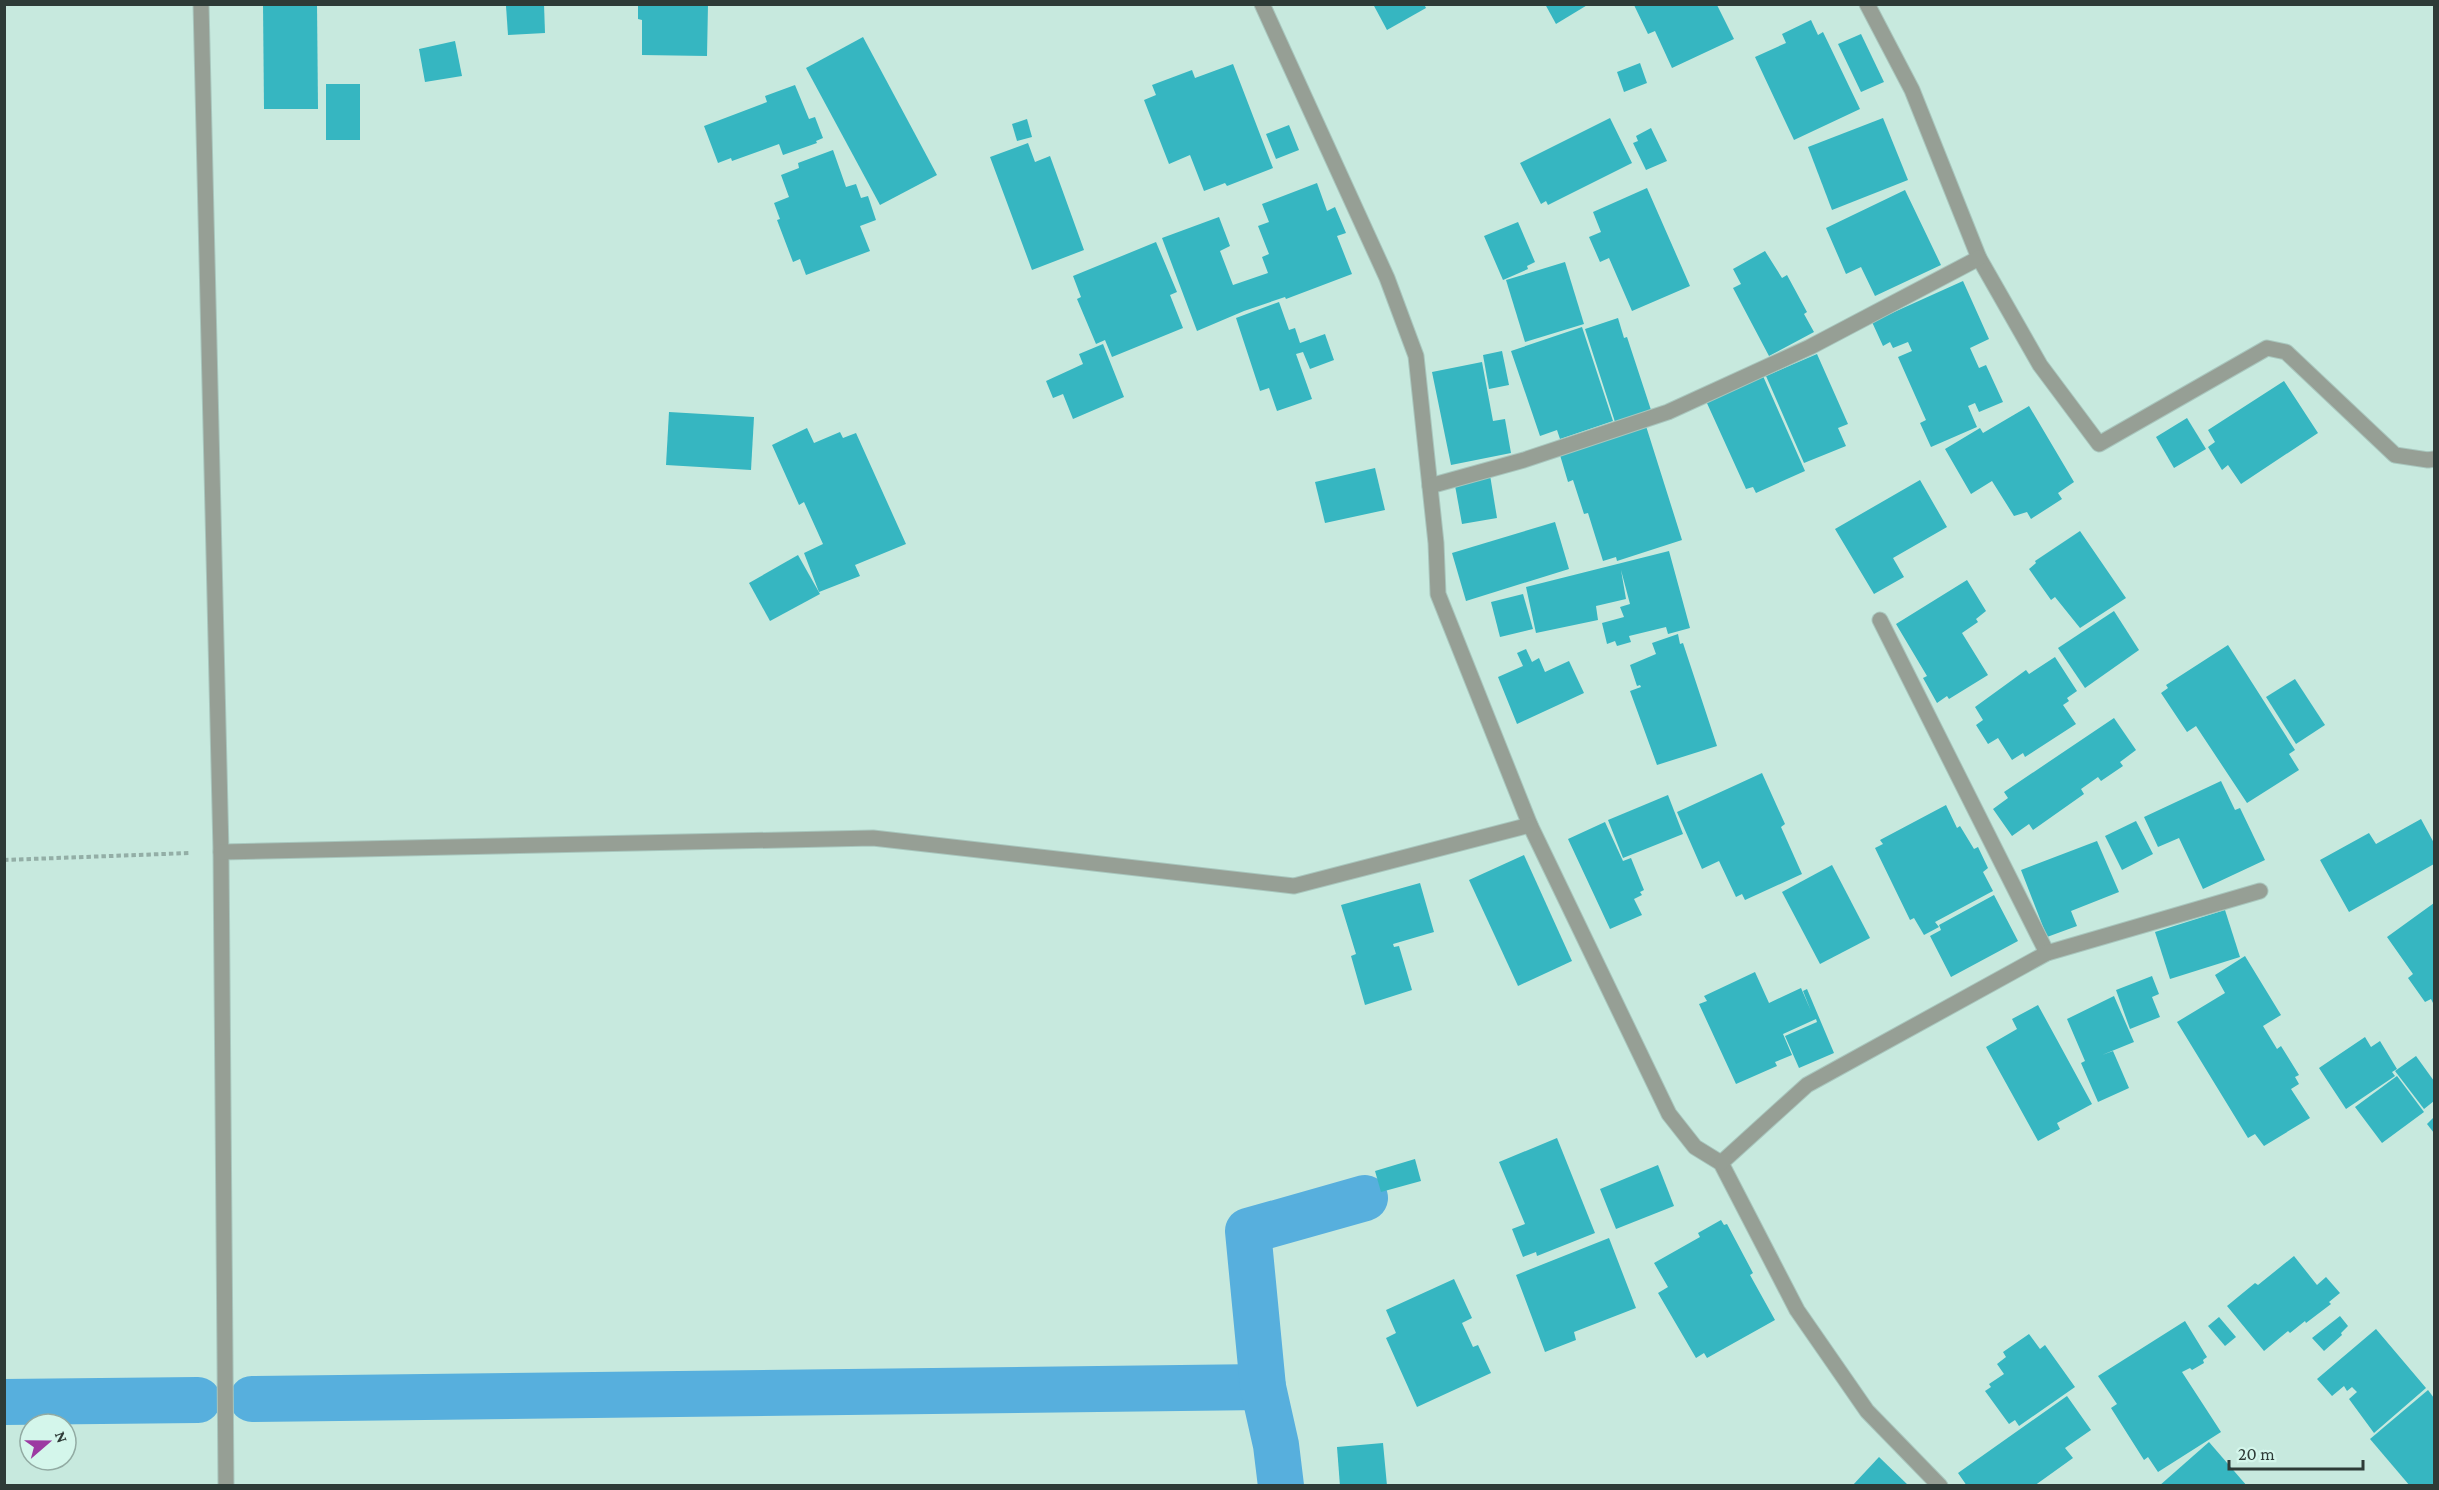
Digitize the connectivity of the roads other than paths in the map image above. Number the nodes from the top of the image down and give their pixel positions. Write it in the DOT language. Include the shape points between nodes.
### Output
graph roads {
  1 [pos="201,4"];
  2 [pos="1262,4"];
  3 [pos="1867,4"];
  4 [pos="1979,258"];
  5 [pos="2434,459"];
  6 [pos="1430,486"];
  7 [pos="1880,620"];
  8 [pos="1530,825"];
  9 [pos="221,852"];
  10 [pos="2260,891"];
  11 [pos="2047,953"];
  12 [pos="1721,1163"];
  13 [pos="226,1485"];
  14 [pos="1940,1485"];
  1 -- 9 [label="street"];
  2 -- 6 [label="street" via="1387,278 1416,356"];
  3 -- 4 [label="street" via="1912,90"];
  4 -- 5 [label="street" via="2040,365 2099,444 2267,348 2286,352 2395,455"];
  4 -- 6 [label="street" via="1810,347 1668,412 1524,460"];
  6 -- 8 [label="street" via="1438,594"];
  7 -- 11 [label="street"];
  8 -- 9 [label="street" via="1294,886 873,838"];
  8 -- 12 [label="street" via="1669,1114 1695,1147"];
  9 -- 13 [label="street"];
  10 -- 11 [label="street"];
  11 -- 12 [label="street" via="1807,1085"];
  12 -- 14 [label="street" via="1804,1319 1867,1412"];
}
